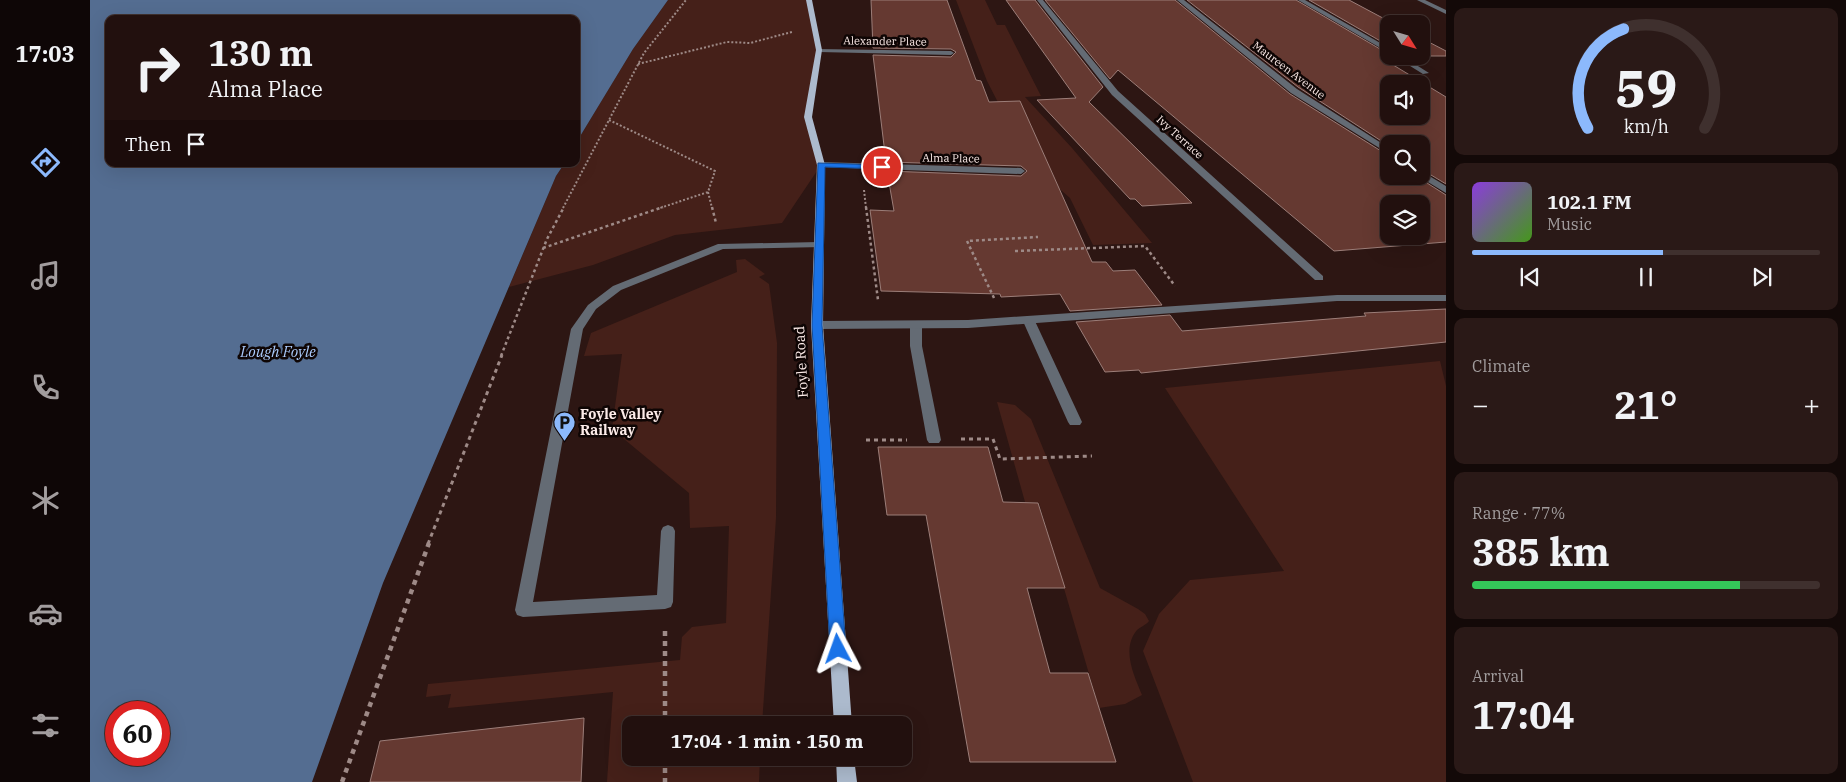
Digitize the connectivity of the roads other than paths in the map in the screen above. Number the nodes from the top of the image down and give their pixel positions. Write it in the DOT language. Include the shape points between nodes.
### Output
graph roads {
  1 [pos="809,0"];
  2 [pos="1040,0"];
  3 [pos="1180,0"];
  4 [pos="1301,0"];
  5 [pos="1420,0"];
  6 [pos="1446,12"];
  7 [pos="1380,47"];
  8 [pos="819,50"];
  9 [pos="951,53"];
  10 [pos="1412,65"];
  11 [pos="1425,73"];
  12 [pos="1380,146"];
  13 [pos="821,165"];
  14 [pos="1021,170"];
  15 [pos="1430,180"];
  16 [pos="1446,190"];
  17 [pos="819,245"];
  18 [pos="1319,278"];
  19 [pos="1446,298"];
  20 [pos="1028,319"];
  21 [pos="817,325"];
  22 [pos="916,325"];
  23 [pos="1075,422"];
  24 [pos="934,440"];
  25 [pos="668,531"];
  26 [pos="842,716"];
  27 [pos="846,766"];
  28 [pos="847,782"];
  1 -- 8 [label="main road, Foyle Road"];
  2 -- 18 [label="street, Ivy Terrace" via="1115,93"];
  3 -- 12 [label="street, Maureen Avenue" via="1294,90"];
  4 -- 7 [label="street"];
  5 -- 6 [label="street"];
  8 -- 9 [label="street, Alexander Place"];
  8 -- 13 [label="main road, Foyle Road" via="808,117"];
  10 -- 11 [label="street"];
  13 -- 14 [label="street, Alma Place"];
  13 -- 17 [label="main road, Foyle Road"];
  15 -- 16 [label="street"];
  17 -- 21 [label="main road, Foyle Road"];
  17 -- 25 [label="street" via="722,246 617,288 592,307 577,329 523,610 665,602"];
  19 -- 20 [label="street" via="1336,298"];
  20 -- 22 [label="street"];
  20 -- 23 [label="street"];
  21 -- 22 [label="street"];
  21 -- 26 [label="main road, Foyle Road"];
  22 -- 24 [label="street" via="916,346"];
  27 -- 28 [label="main road"];
}
